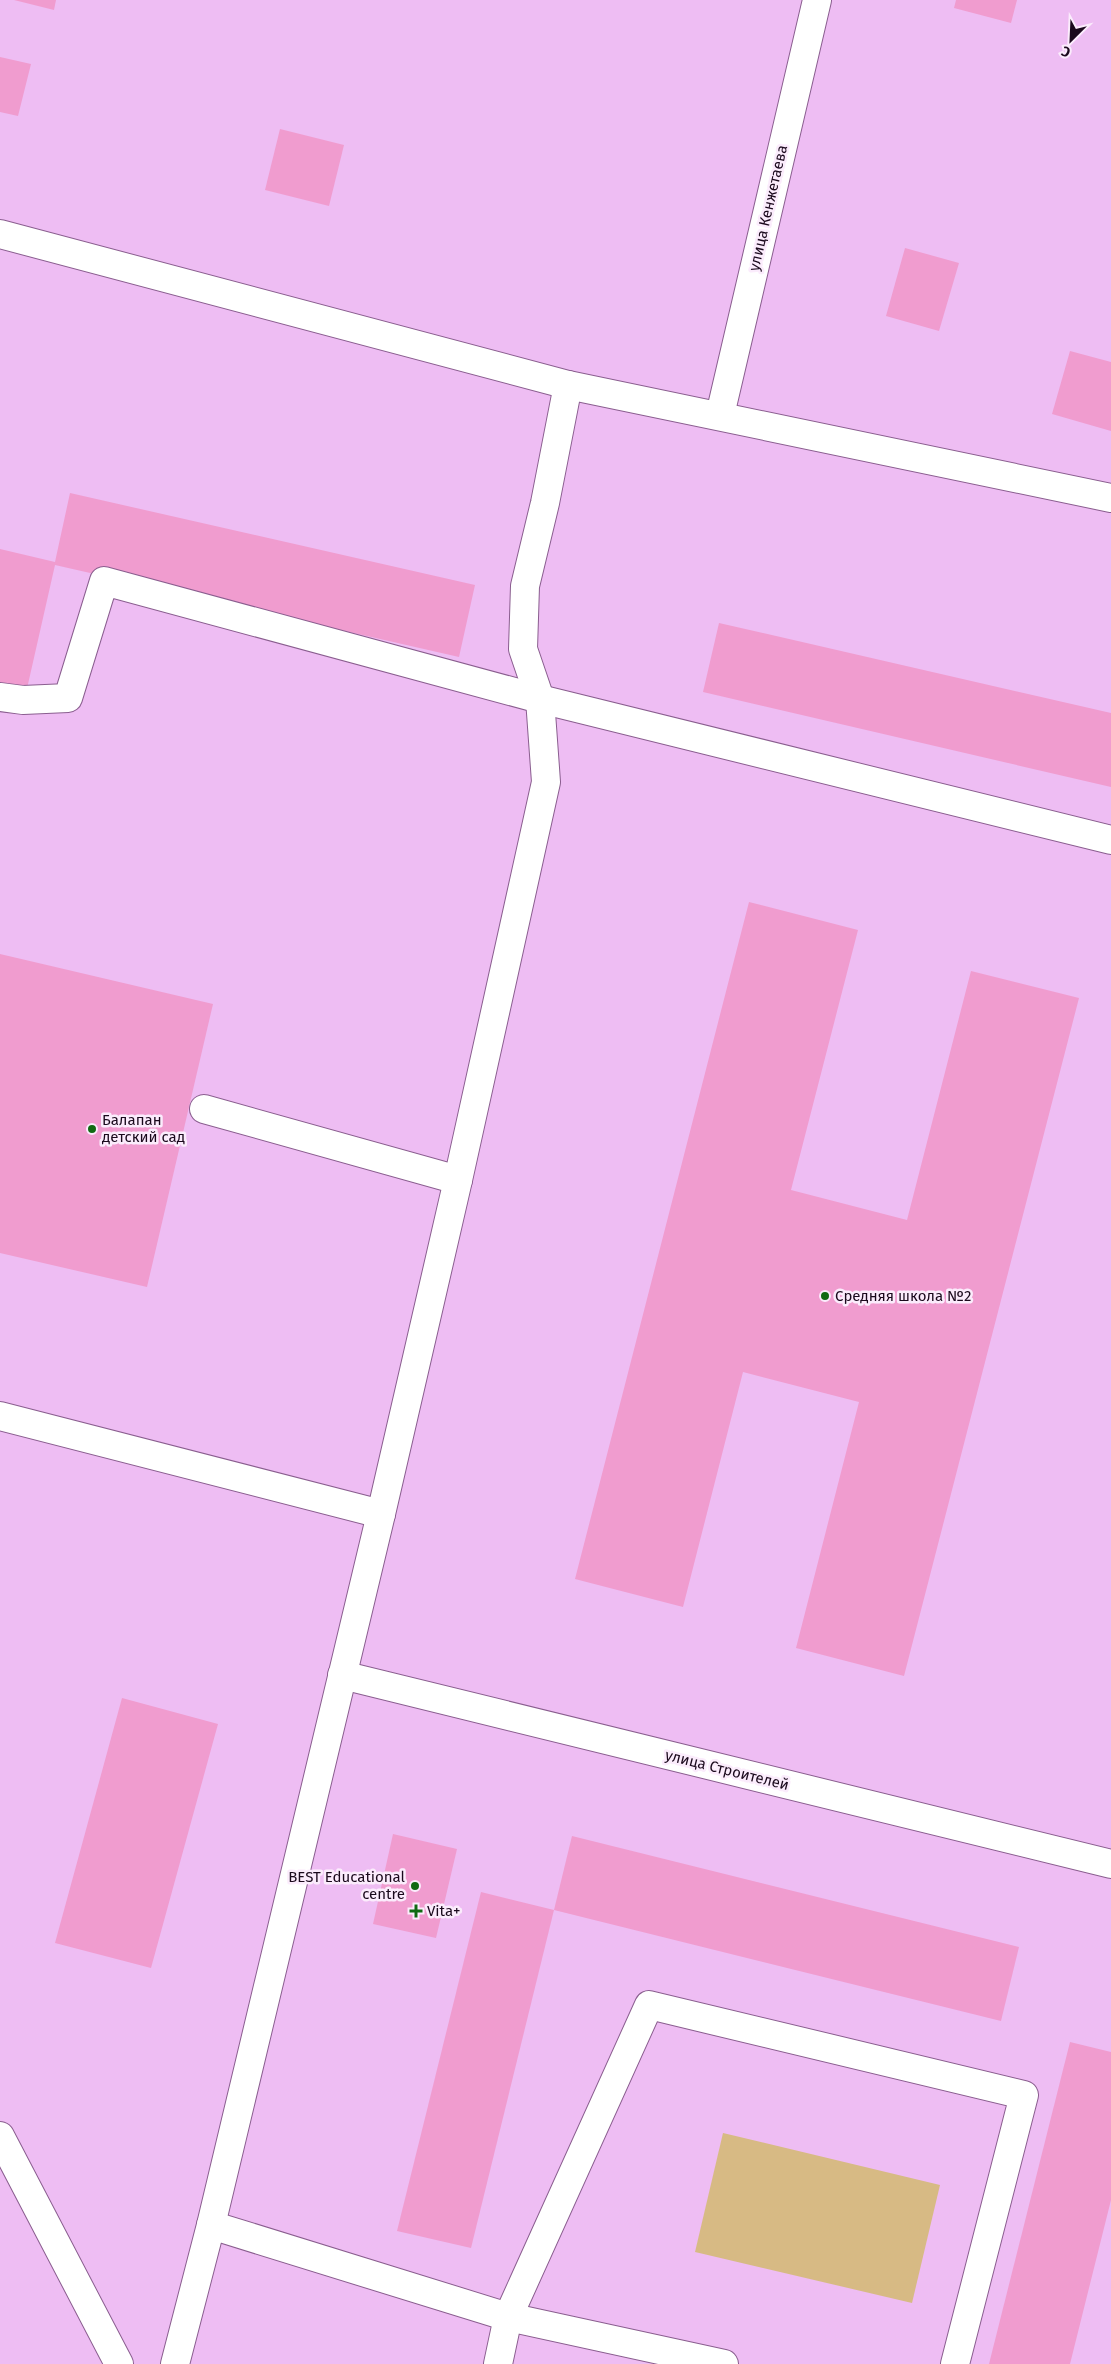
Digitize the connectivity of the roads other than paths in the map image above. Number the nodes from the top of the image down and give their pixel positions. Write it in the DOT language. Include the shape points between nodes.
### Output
graph roads {
  1 [pos="817,0"];
  2 [pos="0,234"];
  3 [pos="568,385"];
  4 [pos="720,415"];
  5 [pos="1111,498"];
  6 [pos="0,698"];
  7 [pos="540,699"];
  8 [pos="1111,840"];
  9 [pos="204,1109"];
  10 [pos="458,1180"];
  11 [pos="0,1416"];
  12 [pos="381,1514"];
  13 [pos="342,1675"];
  14 [pos="1111,1864"];
  15 [pos="0,2136"];
  16 [pos="211,2225"];
  17 [pos="508,2317"];
  18 [pos="119,2364"];
  19 [pos="175,2364"];
  20 [pos="498,2364"];
  21 [pos="724,2364"];
  22 [pos="955,2364"];
  1 -- 4 [label="street, улица Кенжетаева"];
  2 -- 3 [label="street"];
  3 -- 4 [label="street"];
  3 -- 7 [label="street" via="525,586 523,649"];
  4 -- 5 [label="street"];
  6 -- 7 [label="street" via="68,698 104,581"];
  7 -- 8 [label="street"];
  7 -- 10 [label="street" via="546,782"];
  9 -- 10 [label="street"];
  10 -- 12 [label="street"];
  11 -- 12 [label="street"];
  12 -- 13 [label="street"];
  13 -- 14 [label="street, улица Строителей"];
  13 -- 16 [label="street"];
  15 -- 18 [label="street"];
  16 -- 17 [label="street"];
  16 -- 19 [label="street"];
  17 -- 20 [label="street"];
  17 -- 21 [label="street"];
  17 -- 22 [label="street" via="649,2005 1024,2094"];
}
